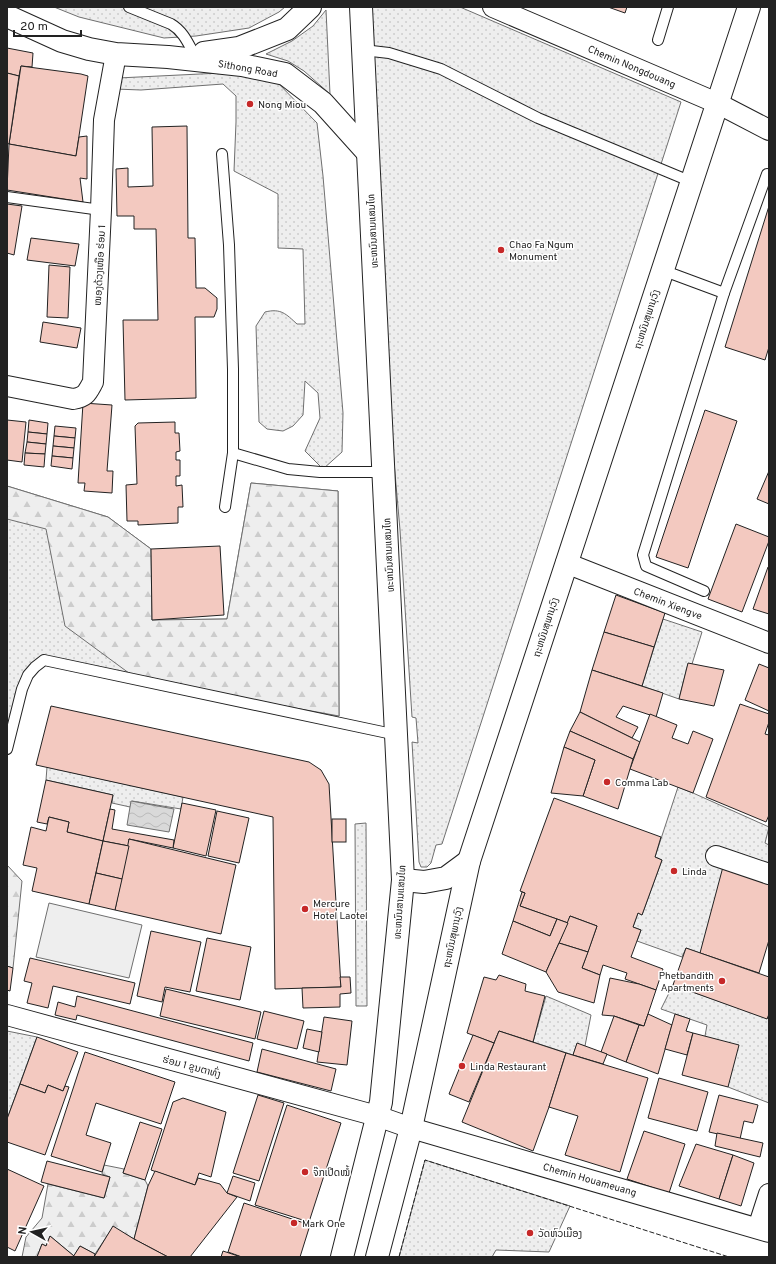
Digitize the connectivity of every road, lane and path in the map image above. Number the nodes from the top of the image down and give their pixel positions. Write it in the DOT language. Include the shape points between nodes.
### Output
graph roads {
  1 [pos="129,7"];
  2 [pos="310,7"];
  3 [pos="361,7"];
  4 [pos="493,7"];
  5 [pos="668,7"];
  6 [pos="749,7"];
  7 [pos="7,16"];
  8 [pos="658,40"];
  9 [pos="363,50"];
  10 [pos="116,54"];
  11 [pos="194,54"];
  12 [pos="168,58"];
  13 [pos="718,102"];
  14 [pos="769,130"];
  15 [pos="368,153"];
  16 [pos="222,154"];
  17 [pos="767,174"];
  18 [pos="692,182"];
  19 [pos="7,197"];
  20 [pos="101,210"];
  21 [pos="662,270"];
  22 [pos="724,293"];
  23 [pos="7,386"];
  24 [pos="233,453"];
  25 [pos="384,472"];
  26 [pos="225,507"];
  27 [pos="566,563"];
  28 [pos="704,591"];
  29 [pos="769,643"];
  30 [pos="397,735"];
  31 [pos="7,749"];
  32 [pos="716,856"];
  33 [pos="469,861"];
  34 [pos="769,874"];
  35 [pos="403,880"];
  36 [pos="7,1015"];
  37 [pos="379,1109"];
  38 [pos="411,1128"];
  39 [pos="769,1194"];
  40 [pos="764,1230"];
  41 [pos="342,1257"];
  42 [pos="378,1257"];
  1 -- 11 [label="lane" via="176,27 184,35"];
  2 -- 11 [label="main road, Sithong Road" via="287,29 239,48"];
  3 -- 9 [label="main road, ທະຫນົນສາມແສນໄທ"];
  4 -- 13 [label="street, Chemin Nongdouang"];
  5 -- 8 [label="lane"];
  6 -- 13 [label="main road, ຖະຫນົນສຸພານຸວົງ"];
  7 -- 10 [label="main road, Sithong Road" via="62,42"];
  9 -- 15 [label="main road, ທະຫນົນສາມແສນໄທ"];
  9 -- 18 [label="lane" via="389,53 441,69 538,118"];
  10 -- 12 [label="main road, Sithong Road"];
  10 -- 20 [label="street, ໜອງດ້ວງເໜືອ ຮ່ອມ 1" via="104,120"];
  11 -- 12 [label="main road, Sithong Road"];
  12 -- 15 [label="main road, Sithong Road" via="242,65 285,74 323,103"];
  13 -- 14 [label="street, Chemin Nongdouang"];
  13 -- 18 [label="main road, ຖະຫນົນສຸພານຸວົງ"];
  15 -- 25 [label="main road, ທະຫນົນສາມແສນໄທ"];
  16 -- 24 [label="lane" via="229,245"];
  17 -- 22 [label="lane"];
  18 -- 21 [label="main road, ຖະຫນົນສຸພານຸວົງ"];
  19 -- 20 [label="lane"];
  20 -- 23 [label="street, ໜອງດ້ວງເໜືອ ຮ່ອມ 1" via="93,382 87,394 73,399"];
  21 -- 22 [label="lane"];
  21 -- 27 [label="main road, ຖະຫນົນສຸພານຸວົງ"];
  22 -- 28 [label="lane" via="643,555 646,566"];
  24 -- 25 [label="lane" via="294,469 320,472"];
  24 -- 26 [label="lane"];
  25 -- 30 [label="main road, ທະຫນົນສາມແສນໄທ"];
  27 -- 29 [label="street, Chemin Xiengve"];
  27 -- 33 [label="main road, ຖະຫນົນສຸພານຸວົງ"];
  30 -- 31 [label="lane" via="44,660 28,675 22,689"];
  30 -- 35 [label="main road, ທະຫນົນສາມແສນໄທ"];
  32 -- 34 [label="street"];
  33 -- 35 [label="main road" via="446,878 424,882"];
  33 -- 38 [label="main road, ຖະຫນົນສຸພານຸວົງ"];
  35 -- 37 [label="main road, ທະຫນົນສາມແສນໄທ"];
  36 -- 37 [label="street, ຮ່ອມ 1 ຂູນຕາທົ່ງ"];
  37 -- 38 [label="street, ຮ່ອມ 1 ຂູນຕາທົ່ງ"];
  37 -- 41 [label="main road"];
  38 -- 40 [label="street, Chemin Houameuang"];
  38 -- 42 [label="main road, ຖະຫນົນສຸພານຸວົງ"];
  39 -- 40 [label="street"];
}
